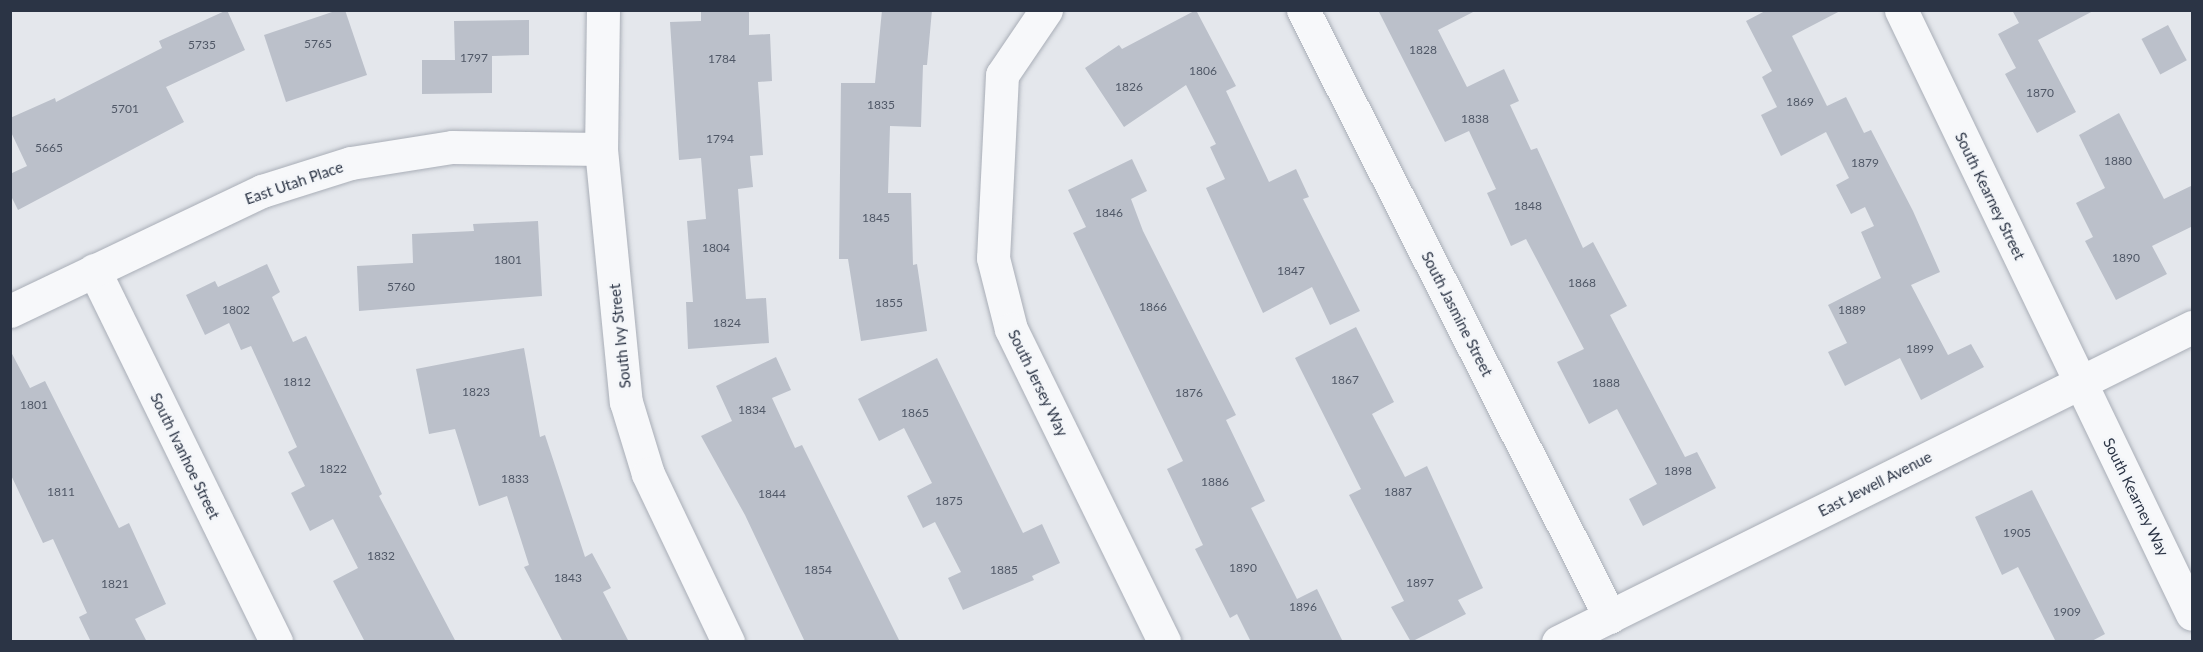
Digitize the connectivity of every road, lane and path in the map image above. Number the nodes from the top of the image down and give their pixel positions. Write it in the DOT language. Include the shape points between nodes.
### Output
graph roads {
  1 [pos="603,10"];
  2 [pos="1046,10"];
  3 [pos="1303,10"];
  4 [pos="1901,10"];
  5 [pos="601,149"];
  6 [pos="94,270"];
  7 [pos="10,311"];
  8 [pos="2193,327"];
  9 [pos="2079,381"];
  10 [pos="2193,614"];
  11 [pos="1610,616"];
  12 [pos="276,642"];
  13 [pos="728,642"];
  14 [pos="1164,642"];
  15 [pos="1558,642"];
  1 -- 5 [label="street, South Ivy Street"];
  2 -- 14 [label="street, South Jersey Way" via="1002,75 993,258 1011,329"];
  3 -- 11 [label="street, South Jasmine Street"];
  4 -- 9 [label="street, South Kearney Street"];
  5 -- 6 [label="street, East Utah Place" via="452,147 351,163 262,191"];
  5 -- 13 [label="street, South Ivy Street" via="626,402 648,474"];
  6 -- 7 [label="street, East Utah Place"];
  6 -- 12 [label="street, South Ivanhoe Street"];
  8 -- 9 [label="street, East Jewell Avenue"];
  9 -- 10 [label="street, South Kearney Way"];
  9 -- 11 [label="street, East Jewell Avenue"];
  11 -- 15 [label="street, East Jewell Avenue"];
}
